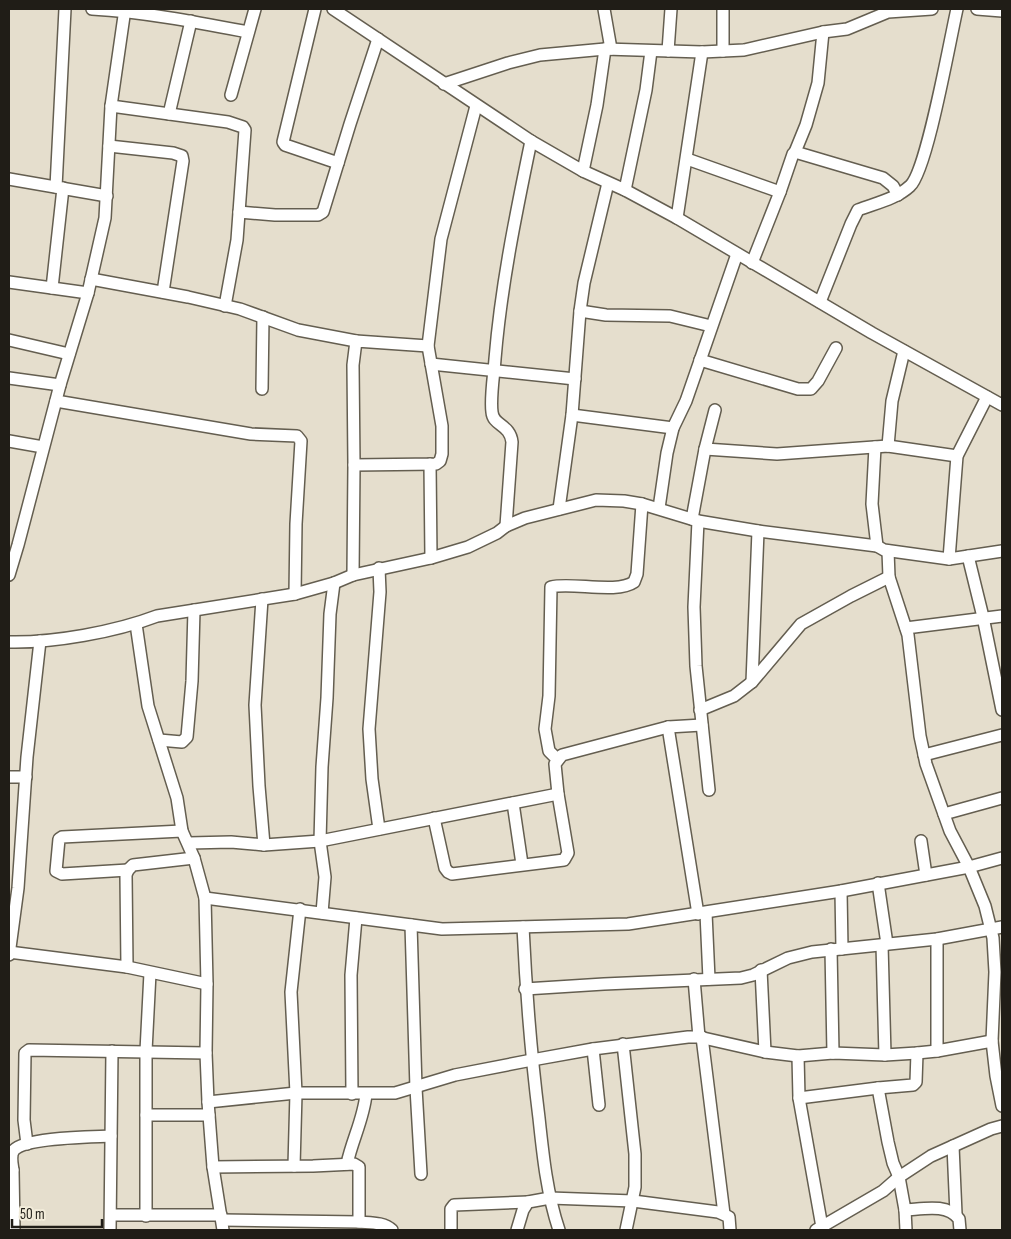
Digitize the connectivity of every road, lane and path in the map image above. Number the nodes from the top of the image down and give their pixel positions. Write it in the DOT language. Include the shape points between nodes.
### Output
graph roads {
  1 [pos="65,9"];
  2 [pos="92,9"];
  3 [pos="255,9"];
  4 [pos="315,9"];
  5 [pos="333,9"];
  6 [pos="604,9"];
  7 [pos="671,9"];
  8 [pos="723,9"];
  9 [pos="932,9"];
  10 [pos="956,9"];
  11 [pos="977,9"];
  12 [pos="125,10"];
  13 [pos="888,10"];
  14 [pos="1002,11"];
  15 [pos="191,21"];
  16 [pos="248,32"];
  17 [pos="823,32"];
  18 [pos="378,39"];
  19 [pos="608,49"];
  20 [pos="650,51"];
  21 [pos="668,51"];
  22 [pos="723,51"];
  23 [pos="702,52"];
  24 [pos="444,84"];
  25 [pos="231,95"];
  26 [pos="111,106"];
  27 [pos="476,106"];
  28 [pos="170,114"];
  29 [pos="531,141"];
  30 [pos="110,146"];
  31 [pos="795,152"];
  32 [pos="687,160"];
  33 [pos="338,163"];
  34 [pos="583,171"];
  35 [pos="9,179"];
  36 [pos="608,183"];
  37 [pos="60,188"];
  38 [pos="625,190"];
  39 [pos="780,192"];
  40 [pos="898,195"];
  41 [pos="107,196"];
  42 [pos="239,212"];
  43 [pos="677,218"];
  44 [pos="737,254"];
  45 [pos="752,263"];
  46 [pos="91,279"];
  47 [pos="9,282"];
  48 [pos="52,288"];
  49 [pos="163,292"];
  50 [pos="88,293"];
  51 [pos="820,302"];
  52 [pos="225,306"];
  53 [pos="580,311"];
  54 [pos="263,318"];
  55 [pos="711,326"];
  56 [pos="9,340"];
  57 [pos="356,341"];
  58 [pos="428,346"];
  59 [pos="836,348"];
  60 [pos="904,350"];
  61 [pos="69,354"];
  62 [pos="700,360"];
  63 [pos="431,364"];
  64 [pos="494,370"];
  65 [pos="9,378"];
  66 [pos="575,379"];
  67 [pos="60,385"];
  68 [pos="262,389"];
  69 [pos="987,396"];
  70 [pos="56,401"];
  71 [pos="1002,405"];
  72 [pos="715,410"];
  73 [pos="572,415"];
  74 [pos="673,428"];
  75 [pos="9,441"];
  76 [pos="888,446"];
  77 [pos="44,447"];
  78 [pos="875,447"];
  79 [pos="705,449"];
  80 [pos="957,456"];
  81 [pos="430,464"];
  82 [pos="354,465"];
  83 [pos="642,504"];
  84 [pos="658,508"];
  85 [pos="559,509"];
  86 [pos="695,520"];
  87 [pos="506,526"];
  88 [pos="758,531"];
  89 [pos="883,548"];
  90 [pos="1002,551"];
  91 [pos="968,556"];
  92 [pos="431,558"];
  93 [pos="949,559"];
  94 [pos="380,568"];
  95 [pos="9,574"];
  96 [pos="353,575"];
  97 [pos="889,578"];
  98 [pos="334,583"];
  99 [pos="295,594"];
  100 [pos="262,599"];
  101 [pos="194,610"];
  102 [pos="1002,616"];
  103 [pos="983,617"];
  104 [pos="136,624"];
  105 [pos="906,628"];
  106 [pos="40,641"];
  107 [pos="9,642"];
  108 [pos="752,682"];
  109 [pos="700,710"];
  110 [pos="1002,710"];
  111 [pos="702,725"];
  112 [pos="668,727"];
  113 [pos="1002,736"];
  114 [pos="159,740"];
  115 [pos="924,755"];
  116 [pos="558,759"];
  117 [pos="9,777"];
  118 [pos="26,777"];
  119 [pos="709,790"];
  120 [pos="558,794"];
  121 [pos="1002,798"];
  122 [pos="513,804"];
  123 [pos="944,814"];
  124 [pos="434,818"];
  125 [pos="379,829"];
  126 [pos="182,831"];
  127 [pos="320,841"];
  128 [pos="921,841"];
  129 [pos="189,843"];
  130 [pos="264,845"];
  131 [pos="15,851"];
  132 [pos="194,858"];
  133 [pos="1002,858"];
  134 [pos="522,864"];
  135 [pos="969,867"];
  136 [pos="128,870"];
  137 [pos="926,875"];
  138 [pos="878,883"];
  139 [pos="13,888"];
  140 [pos="841,891"];
  141 [pos="205,898"];
  142 [pos="300,909"];
  143 [pos="322,913"];
  144 [pos="702,913"];
  145 [pos="356,918"];
  146 [pos="411,925"];
  147 [pos="523,928"];
  148 [pos="997,928"];
  149 [pos="937,939"];
  150 [pos="884,945"];
  151 [pos="837,949"];
  152 [pos="9,953"];
  153 [pos="127,967"];
  154 [pos="761,970"];
  155 [pos="150,973"];
  156 [pos="709,978"];
  157 [pos="694,980"];
  158 [pos="207,984"];
  159 [pos="526,990"];
  160 [pos="700,1037"];
  161 [pos="992,1041"];
  162 [pos="623,1044"];
  163 [pos="593,1049"];
  164 [pos="112,1051"];
  165 [pos="146,1051"];
  166 [pos="765,1052"];
  167 [pos="937,1052"];
  168 [pos="206,1053"];
  169 [pos="833,1053"];
  170 [pos="917,1053"];
  171 [pos="885,1055"];
  172 [pos="798,1056"];
  173 [pos="532,1060"];
  174 [pos="416,1088"];
  175 [pos="878,1088"];
  176 [pos="296,1093"];
  177 [pos="352,1094"];
  178 [pos="366,1094"];
  179 [pos="799,1098"];
  180 [pos="208,1102"];
  181 [pos="600,1106"];
  182 [pos="1002,1106"];
  183 [pos="209,1114"];
  184 [pos="146,1115"];
  185 [pos="1002,1126"];
  186 [pos="111,1136"];
  187 [pos="27,1144"];
  188 [pos="954,1146"];
  189 [pos="347,1164"];
  190 [pos="294,1166"];
  191 [pos="213,1167"];
  192 [pos="11,1170"];
  193 [pos="421,1174"];
  194 [pos="899,1177"];
  195 [pos="550,1198"];
  196 [pos="633,1201"];
  197 [pos="528,1202"];
  198 [pos="905,1210"];
  199 [pos="724,1214"];
  200 [pos="956,1214"];
  201 [pos="111,1215"];
  202 [pos="146,1216"];
  203 [pos="222,1222"];
  204 [pos="359,1222"];
  205 [pos="311,1226"];
  206 [pos="819,1229"];
  207 [pos="14,1230"];
  208 [pos="110,1230"];
  209 [pos="392,1230"];
  210 [pos="451,1230"];
  211 [pos="517,1230"];
  212 [pos="559,1230"];
  213 [pos="626,1230"];
  214 [pos="730,1230"];
  215 [pos="906,1230"];
  216 [pos="960,1230"];
  1 -- 37 [label="street"];
  2 -- 12 [label="street"];
  3 -- 16 [label="street"];
  4 -- 33 [label="street" via="283,142"];
  5 -- 18 [label="street"];
  6 -- 19 [label="street"];
  7 -- 21 [label="street"];
  8 -- 22 [label="street"];
  9 -- 13 [label="street"];
  10 -- 40 [label="street" via="920,168 912,185"];
  11 -- 14 [label="street"];
  12 -- 15 [label="street"];
  12 -- 26 [label="street"];
  13 -- 17 [label="street" via="847,29"];
  15 -- 16 [label="street"];
  15 -- 28 [label="street"];
  16 -- 25 [label="street"];
  17 -- 22 [label="street" via="744,50"];
  17 -- 31 [label="street" via="818,83"];
  18 -- 24 [label="street"];
  18 -- 33 [label="street"];
  19 -- 20 [label="street"];
  19 -- 24 [label="street" via="540,55"];
  19 -- 34 [label="street"];
  20 -- 21 [label="street"];
  20 -- 38 [label="street" via="646,90"];
  21 -- 23 [label="street"];
  22 -- 23 [label="street"];
  23 -- 32 [label="street"];
  24 -- 27 [label="street"];
  26 -- 28 [label="street"];
  26 -- 30 [label="street"];
  27 -- 29 [label="street"];
  27 -- 58 [label="street" via="441,239"];
  28 -- 42 [label="street" via="243,127"];
  29 -- 34 [label="street"];
  29 -- 64 [label="street" via="498,322"];
  30 -- 41 [label="street"];
  30 -- 49 [label="street" via="182,156"];
  31 -- 39 [label="street"];
  31 -- 40 [label="street" via="883,178 894,186"];
  32 -- 39 [label="street"];
  32 -- 43 [label="street"];
  33 -- 42 [label="street" via="322,214"];
  34 -- 36 [label="street"];
  35 -- 37 [label="street"];
  36 -- 38 [label="street"];
  36 -- 53 [label="street"];
  37 -- 41 [label="street"];
  37 -- 48 [label="street"];
  38 -- 43 [label="street"];
  39 -- 45 [label="street"];
  40 -- 51 [label="street" via="858,210"];
  41 -- 46 [label="street"];
  42 -- 52 [label="street"];
  43 -- 44 [label="street"];
  44 -- 45 [label="street"];
  44 -- 55 [label="street"];
  45 -- 51 [label="street"];
  46 -- 49 [label="street"];
  46 -- 50 [label="street"];
  47 -- 48 [label="street"];
  48 -- 50 [label="street"];
  49 -- 52 [label="street"];
  50 -- 61 [label="street"];
  51 -- 60 [label="street"];
  52 -- 54 [label="street"];
  53 -- 55 [label="street" via="606,315 670,316"];
  53 -- 66 [label="street"];
  54 -- 57 [label="street" via="298,330"];
  54 -- 68 [label="street"];
  55 -- 62 [label="street"];
  56 -- 61 [label="street"];
  57 -- 58 [label="street"];
  57 -- 82 [label="street" via="353,365"];
  58 -- 63 [label="street"];
  59 -- 62 [label="street" via="811,389 798,389"];
  60 -- 69 [label="street"];
  60 -- 76 [label="street" via="892,401"];
  61 -- 67 [label="street"];
  62 -- 74 [label="street"];
  63 -- 64 [label="street"];
  63 -- 81 [label="street" via="442,426 442,454 440,461"];
  64 -- 66 [label="street"];
  64 -- 87 [label="street" via="492,413 495,420 508,430 512,442"];
  65 -- 67 [label="street"];
  66 -- 73 [label="street"];
  67 -- 70 [label="street"];
  69 -- 71 [label="street"];
  69 -- 80 [label="street"];
  70 -- 77 [label="street"];
  70 -- 99 [label="street" via="251,434 297,436 300,441"];
  72 -- 79 [label="street"];
  73 -- 74 [label="street"];
  73 -- 85 [label="street"];
  74 -- 84 [label="street"];
  75 -- 77 [label="street"];
  76 -- 78 [label="street"];
  76 -- 80 [label="street"];
  77 -- 95 [label="street"];
  78 -- 79 [label="street" via="777,454"];
  78 -- 89 [label="street" via="872,504"];
  79 -- 86 [label="street"];
  80 -- 93 [label="street"];
  81 -- 82 [label="street"];
  81 -- 92 [label="street"];
  82 -- 96 [label="street"];
  83 -- 84 [label="street"];
  83 -- 85 [label="street" via="596,500"];
  83 -- 116 [label="street" via="634,582 620,587 551,587 549,696 545,728 549,751"];
  84 -- 86 [label="street"];
  85 -- 87 [label="street"];
  86 -- 88 [label="street"];
  86 -- 109 [label="street" via="694,606"];
  87 -- 92 [label="street" via="468,547"];
  88 -- 89 [label="street"];
  88 -- 108 [label="street"];
  89 -- 93 [label="street"];
  89 -- 97 [label="street"];
  90 -- 91 [label="street"];
  91 -- 93 [label="street"];
  91 -- 103 [label="street"];
  92 -- 94 [label="street"];
  94 -- 96 [label="street"];
  94 -- 125 [label="street" via="369,729"];
  96 -- 98 [label="street"];
  97 -- 105 [label="street"];
  97 -- 108 [label="street" via="801,624"];
  98 -- 99 [label="street"];
  98 -- 127 [label="street"];
  99 -- 100 [label="street"];
  100 -- 101 [label="street"];
  100 -- 130 [label="street" via="255,705"];
  101 -- 104 [label="street" via="157,616"];
  101 -- 114 [label="street" via="187,737 182,742"];
  102 -- 103 [label="street"];
  103 -- 105 [label="street"];
  103 -- 110 [label="street"];
  104 -- 106 [label="street"];
  104 -- 114 [label="street" via="148,706"];
  105 -- 115 [label="street"];
  106 -- 107 [label="street"];
  106 -- 118 [label="street"];
  108 -- 109 [label="street" via="734,696"];
  109 -- 111 [label="street"];
  111 -- 112 [label="street"];
  111 -- 119 [label="street"];
  112 -- 116 [label="street" via="562,755"];
  112 -- 144 [label="street"];
  113 -- 115 [label="street"];
  114 -- 126 [label="street" via="177,798"];
  115 -- 123 [label="street"];
  116 -- 120 [label="street" via="554,764"];
  117 -- 118 [label="street"];
  118 -- 131 [label="street"];
  120 -- 122 [label="street"];
  120 -- 134 [label="street" via="567,857 564,860"];
  121 -- 123 [label="street"];
  122 -- 124 [label="street"];
  122 -- 134 [label="street"];
  123 -- 135 [label="street"];
  124 -- 125 [label="street"];
  124 -- 134 [label="street" via="448,872 456,874"];
  125 -- 127 [label="street"];
  126 -- 129 [label="street"];
  126 -- 136 [label="street" via="59,839 56,871 62,874"];
  127 -- 130 [label="street"];
  127 -- 143 [label="street" via="325,877"];
  128 -- 137 [label="street"];
  129 -- 130 [label="street"];
  129 -- 132 [label="street"];
  131 -- 139 [label="street"];
  132 -- 136 [label="street" via="133,865"];
  132 -- 141 [label="street"];
  133 -- 135 [label="street"];
  135 -- 137 [label="street"];
  135 -- 148 [label="street"];
  136 -- 153 [label="street"];
  137 -- 138 [label="street"];
  138 -- 140 [label="street"];
  138 -- 150 [label="street"];
  139 -- 152 [label="street"];
  140 -- 144 [label="street"];
  140 -- 151 [label="street"];
  141 -- 142 [label="street"];
  141 -- 158 [label="street"];
  142 -- 143 [label="street"];
  142 -- 176 [label="street" via="291,992"];
  143 -- 145 [label="street"];
  144 -- 147 [label="street" via="628,924"];
  144 -- 156 [label="street"];
  145 -- 146 [label="street"];
  145 -- 177 [label="street" via="351,976"];
  146 -- 147 [label="street" via="442,929"];
  146 -- 174 [label="street"];
  147 -- 159 [label="street"];
  148 -- 149 [label="street"];
  148 -- 161 [label="street" via="994,938"];
  149 -- 150 [label="street"];
  149 -- 167 [label="street"];
  150 -- 151 [label="street"];
  150 -- 171 [label="street"];
  151 -- 154 [label="street" via="788,958"];
  151 -- 169 [label="street"];
  152 -- 153 [label="street"];
  153 -- 155 [label="street"];
  154 -- 156 [label="street" via="741,978"];
  154 -- 166 [label="street"];
  155 -- 158 [label="street"];
  155 -- 165 [label="street"];
  156 -- 157 [label="street"];
  157 -- 159 [label="street"];
  157 -- 160 [label="street"];
  158 -- 168 [label="street"];
  159 -- 173 [label="street"];
  160 -- 162 [label="street"];
  160 -- 166 [label="street"];
  160 -- 199 [label="street"];
  161 -- 167 [label="street"];
  161 -- 182 [label="street"];
  162 -- 163 [label="street"];
  162 -- 196 [label="street" via="635,1154"];
  163 -- 173 [label="street"];
  163 -- 181 [label="street"];
  164 -- 165 [label="street"];
  164 -- 186 [label="street"];
  164 -- 187 [label="street" via="30,1050 25,1053"];
  165 -- 168 [label="street"];
  165 -- 184 [label="street"];
  166 -- 172 [label="street"];
  167 -- 170 [label="street"];
  168 -- 180 [label="street"];
  169 -- 171 [label="street"];
  169 -- 172 [label="street"];
  170 -- 171 [label="street"];
  170 -- 175 [label="street" via="916,1082 913,1085"];
  172 -- 179 [label="street"];
  173 -- 174 [label="street" via="433,1080"];
  173 -- 195 [label="street"];
  174 -- 178 [label="street"];
  174 -- 193 [label="street"];
  175 -- 179 [label="street"];
  175 -- 194 [label="street" via="892,1163"];
  176 -- 177 [label="street"];
  176 -- 180 [label="street"];
  176 -- 190 [label="street"];
  177 -- 178 [label="street"];
  178 -- 189 [label="street"];
  179 -- 206 [label="street"];
  180 -- 183 [label="street"];
  183 -- 184 [label="street"];
  183 -- 191 [label="street"];
  184 -- 202 [label="street"];
  185 -- 188 [label="street"];
  186 -- 187 [label="street"];
  186 -- 201 [label="street"];
  187 -- 192 [label="street" via="12,1154"];
  188 -- 194 [label="street" via="931,1156"];
  188 -- 200 [label="street"];
  189 -- 190 [label="street"];
  189 -- 204 [label="street" via="359,1167"];
  190 -- 191 [label="street"];
  191 -- 203 [label="street"];
  192 -- 207 [label="street"];
  194 -- 198 [label="street"];
  194 -- 206 [label="street" via="883,1191"];
  195 -- 196 [label="street"];
  195 -- 197 [label="street"];
  195 -- 212 [label="street"];
  196 -- 199 [label="street"];
  196 -- 213 [label="street"];
  197 -- 210 [label="street" via="454,1205 451,1209"];
  197 -- 211 [label="street"];
  198 -- 200 [label="street" via="942,1209"];
  198 -- 215 [label="street"];
  199 -- 214 [label="street" via="729,1217"];
  200 -- 216 [label="street" via="960,1219"];
  201 -- 202 [label="street"];
  201 -- 208 [label="street"];
  202 -- 203 [label="street"];
  203 -- 205 [label="street"];
  204 -- 205 [label="street"];
  204 -- 209 [label="street" via="381,1224"];
}
